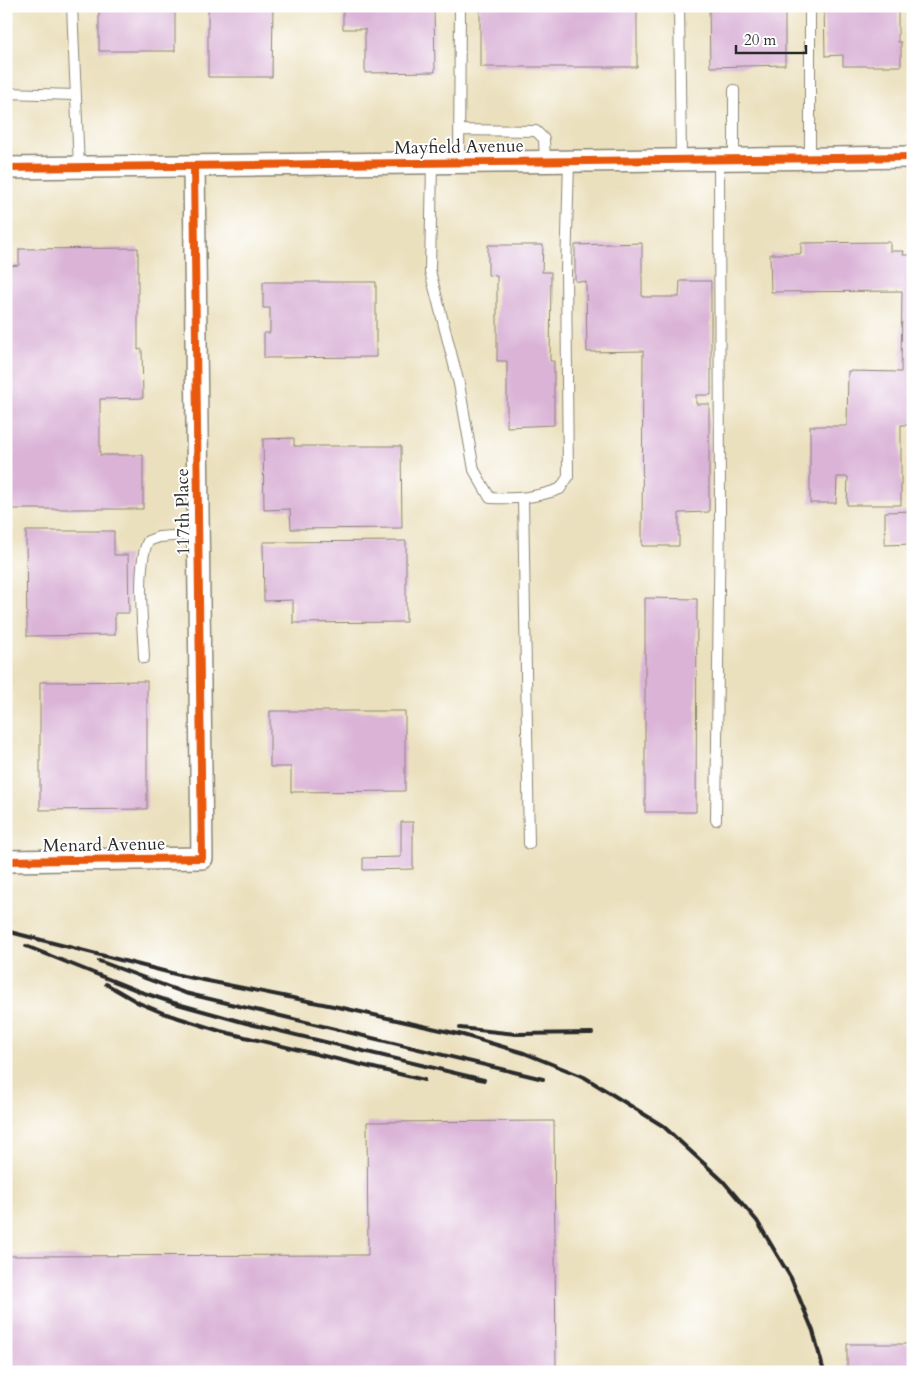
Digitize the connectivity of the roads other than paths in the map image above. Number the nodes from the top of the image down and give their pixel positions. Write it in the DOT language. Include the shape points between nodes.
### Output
graph roads {
  1 [pos="72,6"];
  2 [pos="460,6"];
  3 [pos="679,6"];
  4 [pos="810,6"];
  5 [pos="734,90"];
  6 [pos="6,93"];
  7 [pos="75,95"];
  8 [pos="459,130"];
  9 [pos="913,157"];
  10 [pos="810,158"];
  11 [pos="727,159"];
  12 [pos="680,160"];
  13 [pos="569,161"];
  14 [pos="459,162"];
  15 [pos="545,162"];
  16 [pos="432,163"];
  17 [pos="194,166"];
  18 [pos="79,167"];
  19 [pos="6,168"];
  20 [pos="523,498"];
  21 [pos="198,534"];
  22 [pos="144,658"];
  23 [pos="716,820"];
  24 [pos="529,844"];
  25 [pos="202,858"];
  26 [pos="6,861"];
  1 -- 7 [label="lane"];
  2 -- 8 [label="lane"];
  3 -- 12 [label="lane"];
  4 -- 10 [label="lane"];
  5 -- 11 [label="lane"];
  6 -- 7 [label="lane"];
  7 -- 18 [label="lane"];
  8 -- 14 [label="lane"];
  8 -- 15 [label="lane" via="536,132 544,139"];
  9 -- 10 [label="street, Mayfield Avenue"];
  10 -- 11 [label="street, Mayfield Avenue"];
  11 -- 12 [label="street, Mayfield Avenue"];
  11 -- 23 [label="lane"];
  12 -- 13 [label="street, Mayfield Avenue"];
  13 -- 15 [label="street, Mayfield Avenue"];
  13 -- 20 [label="lane" via="566,272 568,477 560,489 538,497"];
  14 -- 15 [label="street, Mayfield Avenue"];
  14 -- 16 [label="street, Mayfield Avenue"];
  16 -- 17 [label="street, Mayfield Avenue"];
  16 -- 20 [label="lane" via="430,271 460,384 474,470 490,498"];
  17 -- 18 [label="street, Mayfield Avenue"];
  17 -- 21 [label="street, 117th Place"];
  18 -- 19 [label="street, Mayfield Avenue"];
  20 -- 24 [label="lane"];
  21 -- 22 [label="lane" via="159,537 148,541 144,549 141,586"];
  21 -- 25 [label="street, 117th Place"];
  25 -- 26 [label="street, Menard Avenue"];
}
